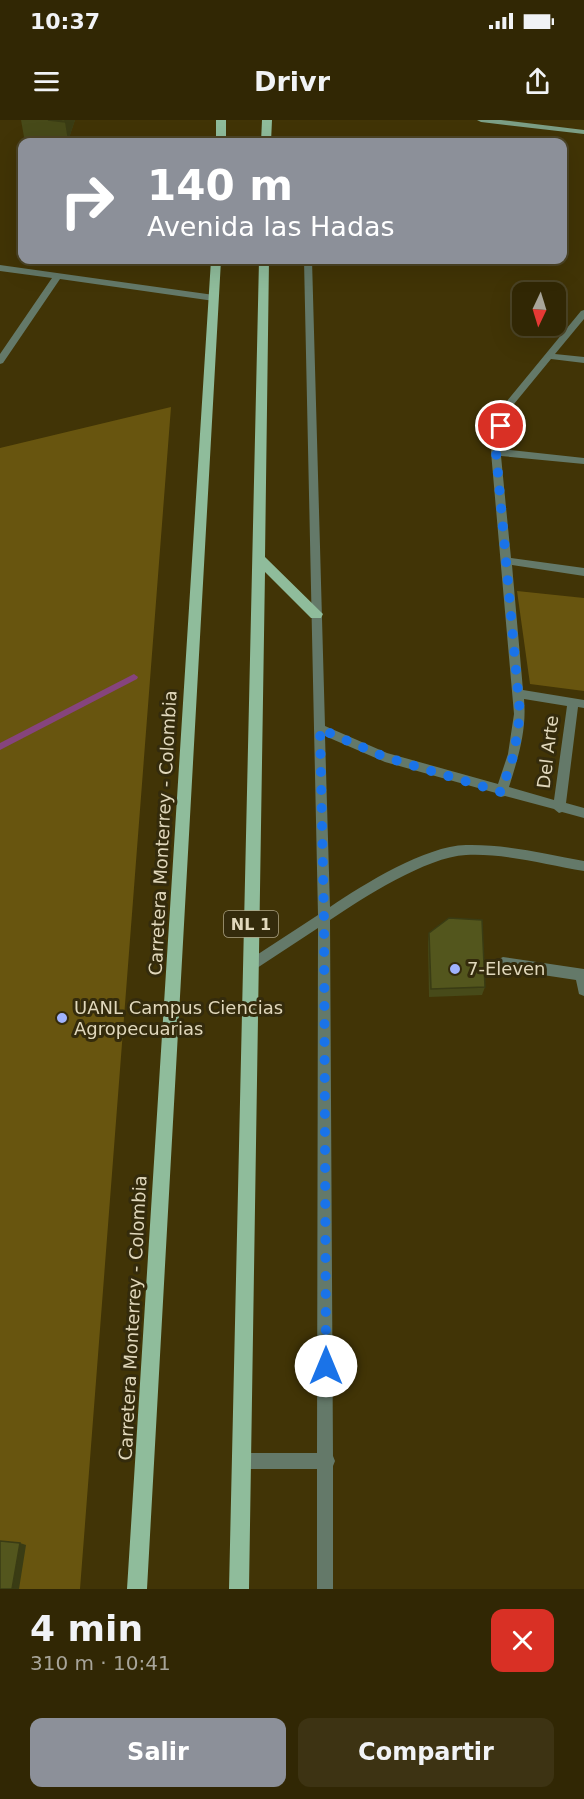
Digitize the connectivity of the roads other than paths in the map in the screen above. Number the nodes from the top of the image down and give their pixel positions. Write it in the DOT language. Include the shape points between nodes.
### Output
graph roads {
  1 [pos="221,120"];
  2 [pos="267,120"];
  3 [pos="481,120"];
  4 [pos="584,132"];
  5 [pos="220,138"];
  6 [pos="266,138"];
  7 [pos="216,264"];
  8 [pos="264,264"];
  9 [pos="308,264"];
  10 [pos="0,268"];
  11 [pos="58,276"];
  12 [pos="214,298"];
  13 [pos="584,313"];
  14 [pos="548,356"];
  15 [pos="584,360"];
  16 [pos="0,361"];
  17 [pos="496,452"];
  18 [pos="584,461"];
  19 [pos="260,560"];
  20 [pos="508,561"];
  21 [pos="584,572"];
  22 [pos="316,614"];
  23 [pos="519,693"];
  24 [pos="578,703"];
  25 [pos="320,729"];
  26 [pos="501,792"];
  27 [pos="559,808"];
  28 [pos="584,813"];
  29 [pos="584,866"];
  30 [pos="324,919"];
  31 [pos="503,963"];
  32 [pos="250,966"];
  33 [pos="583,975"];
  34 [pos="584,990"];
  35 [pos="242,1461"];
  36 [pos="327,1461"];
  37 [pos="137,1589"];
  38 [pos="239,1589"];
  39 [pos="325,1589"];
  1 -- 5 [label="main road"];
  2 -- 6 [label="main road"];
  3 -- 4 [label="main road"];
  7 -- 12 [label="main road, Carretera Monterrey - Colombia"];
  8 -- 19 [label="main road, NL 1"];
  9 -- 22 [label="street"];
  10 -- 11 [label="street"];
  11 -- 12 [label="street"];
  11 -- 16 [label="street"];
  12 -- 37 [label="main road, Carretera Monterrey - Colombia"];
  13 -- 14 [label="street"];
  14 -- 15 [label="street"];
  14 -- 17 [label="street" via="510,402"];
  17 -- 18 [label="street"];
  17 -- 20 [label="street"];
  19 -- 22 [label="main road"];
  19 -- 32 [label="main road, NL 1"];
  20 -- 21 [label="street"];
  20 -- 23 [label="street"];
  22 -- 25 [label="street"];
  23 -- 24 [label="street"];
  23 -- 26 [label="street" via="519,734"];
  24 -- 27 [label="street, Del Arte"];
  25 -- 26 [label="street" via="385,757"];
  25 -- 30 [label="street"];
  26 -- 27 [label="street"];
  27 -- 28 [label="street"];
  29 -- 30 [label="street" via="496,851 464,850 430,858 398,873"];
  30 -- 32 [label="street"];
  30 -- 36 [label="street"];
  31 -- 33 [label="street"];
  32 -- 35 [label="main road, NL 1"];
  33 -- 34 [label="street"];
  35 -- 36 [label="street"];
  35 -- 38 [label="main road, NL 1"];
  36 -- 39 [label="street"];
}
